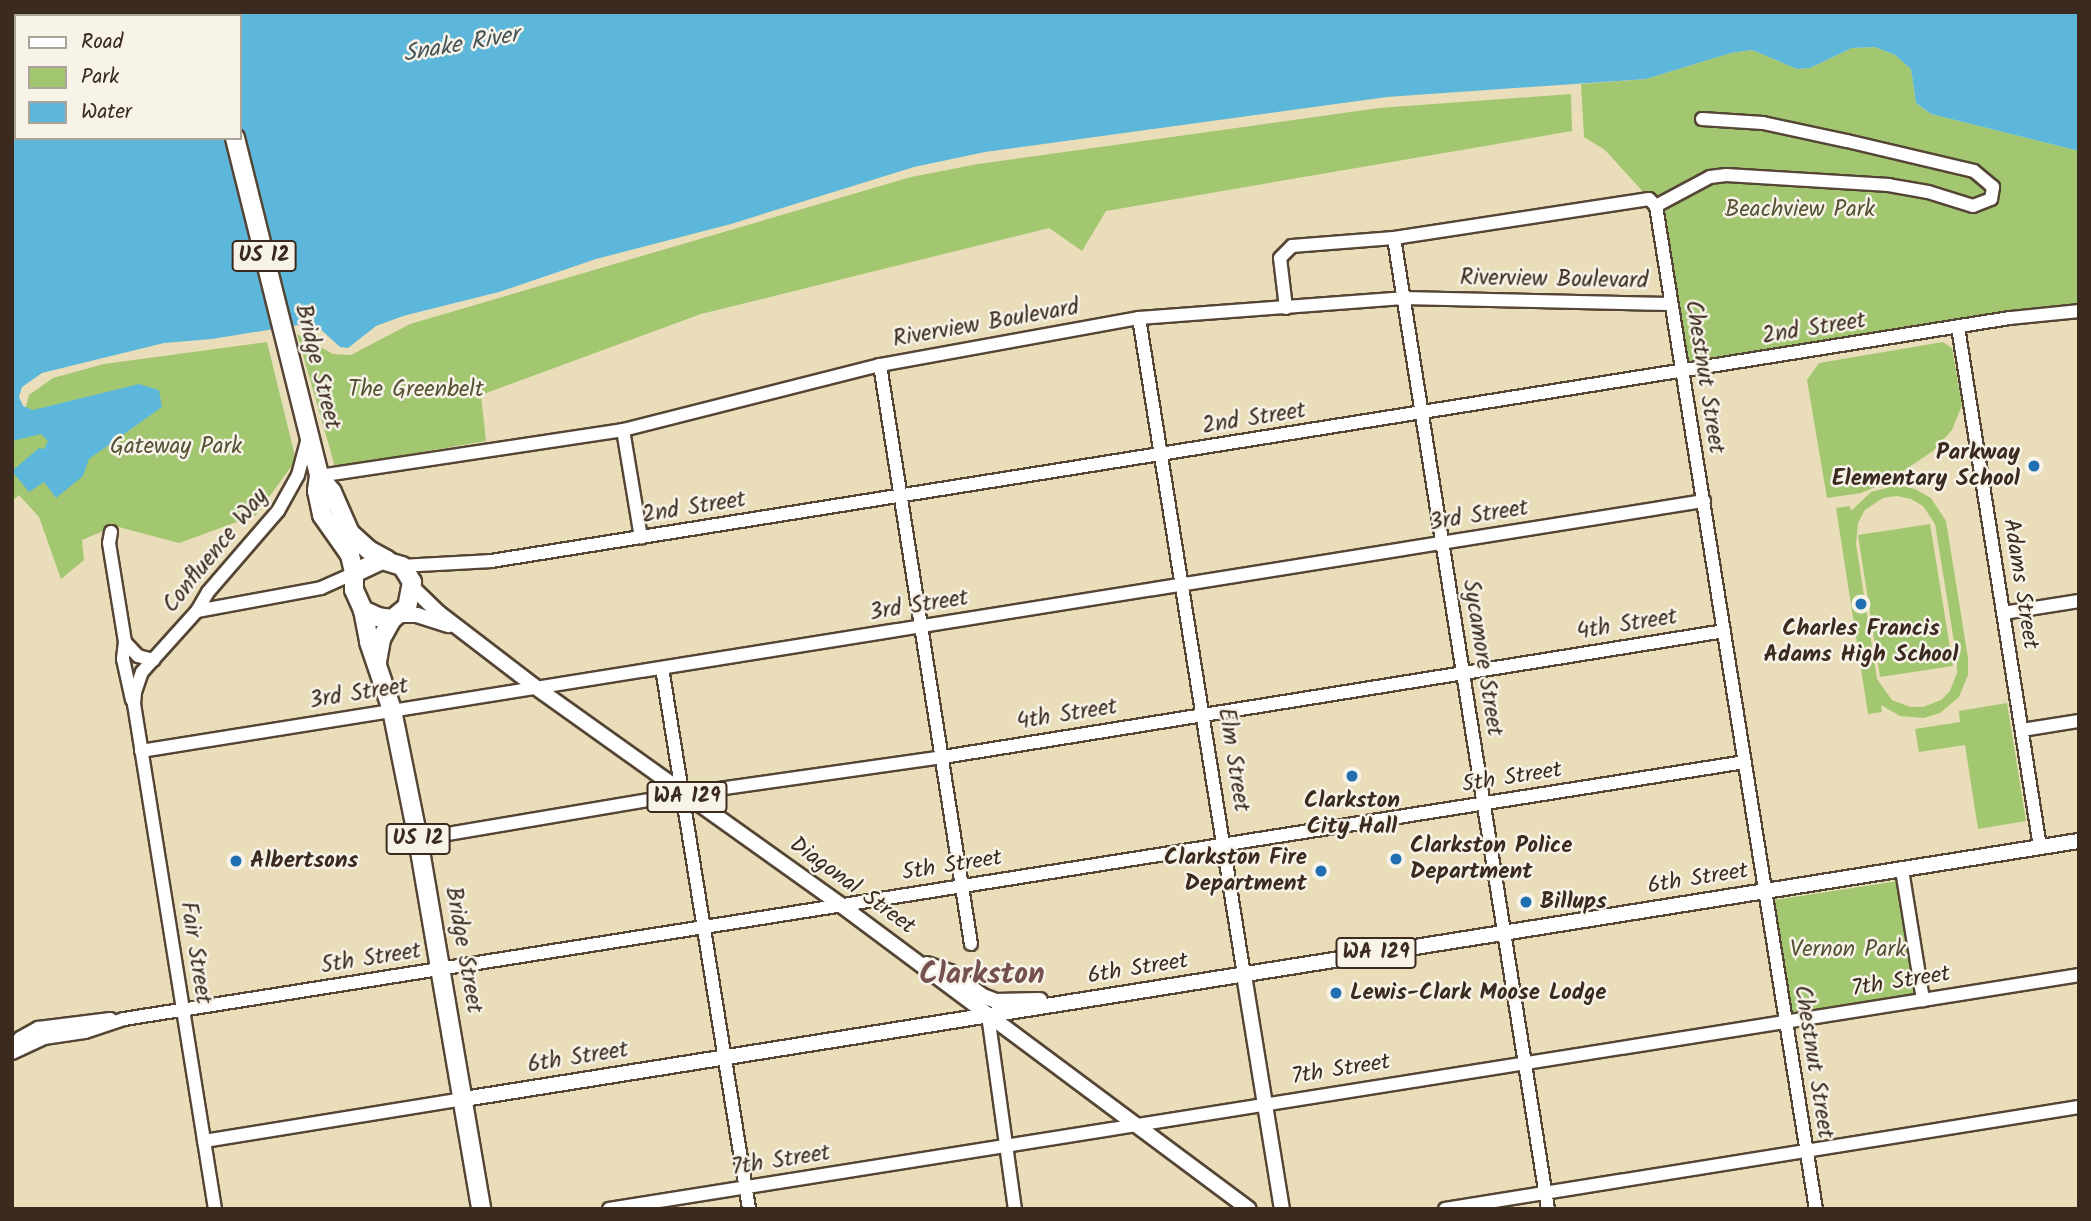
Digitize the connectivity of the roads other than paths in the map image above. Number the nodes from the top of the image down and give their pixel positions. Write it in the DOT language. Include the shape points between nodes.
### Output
graph roads {
  1 [pos="1702,119"];
  2 [pos="236,142"];
  3 [pos="1656,206"];
  4 [pos="1394,238"];
  5 [pos="1403,298"];
  6 [pos="1671,304"];
  7 [pos="1286,308"];
  8 [pos="2079,311"];
  9 [pos="1139,318"];
  10 [pos="1958,327"];
  11 [pos="880,365"];
  12 [pos="1682,371"];
  13 [pos="1422,413"];
  14 [pos="623,430"];
  15 [pos="308,434"];
  16 [pos="1161,456"];
  17 [pos="319,476"];
  18 [pos="901,497"];
  19 [pos="1704,501"];
  20 [pos="111,532"];
  21 [pos="641,537"];
  22 [pos="1443,543"];
  23 [pos="395,563"];
  24 [pos="436,564"];
  25 [pos="354,573"];
  26 [pos="412,585"];
  27 [pos="1182,585"];
  28 [pos="321,588"];
  29 [pos="2079,601"];
  30 [pos="359,603"];
  31 [pos="197,611"];
  32 [pos="2003,613"];
  33 [pos="395,617"];
  34 [pos="921,627"];
  35 [pos="459,628"];
  36 [pos="1724,631"];
  37 [pos="125,642"];
  38 [pos="153,660"];
  39 [pos="377,662"];
  40 [pos="662,668"];
  41 [pos="1464,672"];
  42 [pos="137,683"];
  43 [pos="534,686"];
  44 [pos="134,704"];
  45 [pos="392,710"];
  46 [pos="1203,715"];
  47 [pos="2079,721"];
  48 [pos="2022,730"];
  49 [pos="141,751"];
  50 [pos="943,757"];
  51 [pos="1745,762"];
  52 [pos="683,794"];
  53 [pos="1484,803"];
  54 [pos="418,839"];
  55 [pos="2079,841"];
  56 [pos="1223,845"];
  57 [pos="2040,847"];
  58 [pos="1902,870"];
  59 [pos="962,886"];
  60 [pos="1765,892"];
  61 [pos="842,906"];
  62 [pos="703,928"];
  63 [pos="1504,932"];
  64 [pos="971,944"];
  65 [pos="912,958"];
  66 [pos="442,969"];
  67 [pos="1244,975"];
  68 [pos="2079,975"];
  69 [pos="1923,1000"];
  70 [pos="1046,1006"];
  71 [pos="182,1010"];
  72 [pos="988,1015"];
  73 [pos="124,1019"];
  74 [pos="1786,1021"];
  75 [pos="38,1028"];
  76 [pos="12,1032"];
  77 [pos="12,1050"];
  78 [pos="724,1058"];
  79 [pos="1525,1062"];
  80 [pos="464,1099"];
  81 [pos="1265,1104"];
  82 [pos="2079,1107"];
  83 [pos="1133,1125"];
  84 [pos="204,1141"];
  85 [pos="1006,1146"];
  86 [pos="1806,1151"];
  87 [pos="745,1188"];
  88 [pos="1546,1192"];
  89 [pos="215,1209"];
  90 [pos="481,1209"];
  91 [pos="609,1209"];
  92 [pos="749,1209"];
  93 [pos="1015,1209"];
  94 [pos="1250,1209"];
  95 [pos="1282,1209"];
  96 [pos="1445,1209"];
  97 [pos="1548,1209"];
  98 [pos="1816,1209"];
  1 -- 3 [label="street" via="1763,124 1974,172 1993,187 1992,199 1973,206 1889,185 1726,175 1710,177"];
  2 -- 15 [label="highway, Bridge Street / US 12"];
  3 -- 4 [label="street" via="1649,199"];
  3 -- 6 [label="street, Chestnut Street"];
  4 -- 5 [label="street, Sycamore Street"];
  4 -- 7 [label="street" via="1292,246 1284,251 1280,258"];
  5 -- 6 [label="street, Riverview Boulevard"];
  5 -- 7 [label="street, Riverview Boulevard"];
  5 -- 13 [label="street, Sycamore Street"];
  6 -- 12 [label="street, Chestnut Street"];
  7 -- 9 [label="street, Riverview Boulevard"];
  8 -- 10 [label="street, 2nd Street"];
  9 -- 11 [label="street, Riverview Boulevard"];
  9 -- 16 [label="street, Elm Street"];
  10 -- 12 [label="street, 2nd Street"];
  10 -- 32 [label="street, Adams Street"];
  11 -- 14 [label="street, Riverview Boulevard"];
  11 -- 18 [label="street"];
  12 -- 13 [label="street, 2nd Street"];
  12 -- 19 [label="street, Chestnut Street"];
  13 -- 16 [label="street, 2nd Street"];
  13 -- 22 [label="street, Sycamore Street"];
  14 -- 17 [label="street, Riverview Boulevard"];
  14 -- 21 [label="street"];
  15 -- 17 [label="highway, Bridge Street / US 12"];
  15 -- 31 [label="street, Confluence Way" via="298,475 278,511"];
  16 -- 18 [label="street, 2nd Street"];
  16 -- 27 [label="street, Elm Street"];
  17 -- 23 [label="highway, Bridge Street / US 12" via="332,492 350,533 369,550"];
  17 -- 25 [label="highway, Bridge Street / US 12" via="322,515 350,555"];
  18 -- 21 [label="street, 2nd Street"];
  18 -- 34 [label="street"];
  19 -- 22 [label="street, 3rd Street"];
  19 -- 36 [label="street, Chestnut Street"];
  20 -- 37 [label="street, Fair Street"];
  21 -- 24 [label="street, 2nd Street" via="480,563"];
  22 -- 27 [label="street, 3rd Street"];
  22 -- 41 [label="street, Sycamore Street"];
  23 -- 24 [label="street, 2nd Street"];
  23 -- 25 [label="highway" via="372,562"];
  23 -- 26 [label="highway, US 12"];
  24 -- 26 [label="street"];
  25 -- 28 [label="street"];
  25 -- 30 [label="highway, US 12"];
  26 -- 33 [label="highway" via="407,607"];
  26 -- 35 [label="main road, Diagonal Street / WA 129"];
  27 -- 34 [label="street, 3rd Street"];
  27 -- 46 [label="street, Elm Street"];
  28 -- 30 [label="street"];
  28 -- 31 [label="street"];
  29 -- 32 [label="street"];
  30 -- 33 [label="highway" via="378,617"];
  30 -- 39 [label="highway, Bridge Street / US 12"];
  31 -- 38 [label="street, Confluence Way"];
  32 -- 48 [label="street, Adams Street"];
  33 -- 35 [label="main road, Diagonal Street / WA 129" via="417,615"];
  33 -- 39 [label="highway" via="382,639"];
  34 -- 40 [label="street, 3rd Street"];
  34 -- 50 [label="street"];
  35 -- 43 [label="main road, Diagonal Street / WA 129"];
  36 -- 41 [label="street, 4th Street"];
  36 -- 51 [label="street, Chestnut Street"];
  37 -- 38 [label="street" via="138,656"];
  37 -- 44 [label="street, Fair Street" via="123,659"];
  38 -- 42 [label="street, Confluence Way"];
  39 -- 45 [label="highway, Bridge Street / US 12"];
  40 -- 43 [label="street, 3rd Street"];
  40 -- 52 [label="street"];
  41 -- 46 [label="street, 4th Street"];
  41 -- 53 [label="street, Sycamore Street"];
  42 -- 44 [label="street, Fair Street"];
  43 -- 45 [label="street, 3rd Street"];
  43 -- 52 [label="main road, Diagonal Street / WA 129"];
  44 -- 49 [label="street, Fair Street"];
  45 -- 49 [label="street, 3rd Street"];
  45 -- 54 [label="highway, Bridge Street / US 12"];
  46 -- 50 [label="street, 4th Street"];
  46 -- 56 [label="street, Elm Street"];
  47 -- 48 [label="street"];
  48 -- 57 [label="street, Adams Street"];
  49 -- 71 [label="street, Fair Street"];
  50 -- 52 [label="street, 4th Street"];
  50 -- 59 [label="street"];
  51 -- 53 [label="street, 5th Street"];
  51 -- 60 [label="street, Chestnut Street"];
  52 -- 54 [label="street, 4th Street"];
  52 -- 61 [label="main road, Diagonal Street / WA 129"];
  52 -- 62 [label="street"];
  53 -- 56 [label="street, 5th Street"];
  53 -- 63 [label="street, Sycamore Street"];
  54 -- 66 [label="highway, Bridge Street / US 12"];
  55 -- 57 [label="main road, 6th Street / WA 129"];
  56 -- 59 [label="street, 5th Street"];
  56 -- 67 [label="street, Elm Street"];
  57 -- 58 [label="main road, 6th Street / WA 129"];
  58 -- 60 [label="main road, 6th Street / WA 129"];
  58 -- 69 [label="street"];
  59 -- 61 [label="street, 5th Street"];
  59 -- 64 [label="street"];
  60 -- 63 [label="main road, 6th Street / WA 129"];
  60 -- 74 [label="street, Chestnut Street"];
  61 -- 62 [label="street, 5th Street"];
  61 -- 65 [label="main road, Diagonal Street / WA 129"];
  62 -- 66 [label="street, 5th Street"];
  62 -- 78 [label="street"];
  63 -- 67 [label="main road, 6th Street / WA 129"];
  63 -- 79 [label="street, Sycamore Street"];
  65 -- 70 [label="main road, WA 129" via="950,972 982,996 996,1001 1035,999"];
  65 -- 72 [label="main road, Diagonal Street / WA 129"];
  66 -- 71 [label="street, 5th Street"];
  66 -- 80 [label="highway, Bridge Street / US 12"];
  67 -- 70 [label="main road, 6th Street / WA 129"];
  67 -- 81 [label="main road, Elm Street"];
  68 -- 69 [label="street, 7th Street"];
  69 -- 74 [label="street, 7th Street"];
  70 -- 72 [label="main road, 6th Street / WA 129"];
  71 -- 73 [label="street, 5th Street"];
  71 -- 84 [label="street, Fair Street"];
  72 -- 78 [label="main road, 6th Street"];
  72 -- 83 [label="main road, Diagonal Street"];
  72 -- 85 [label="street"];
  73 -- 75 [label="street, 5th Street"];
  73 -- 77 [label="street, 5th Street"];
  74 -- 79 [label="street, 7th Street"];
  74 -- 86 [label="street, Chestnut Street"];
  75 -- 76 [label="street, 5th Street"];
  75 -- 77 [label="street, 5th Street" via="20,1038"];
  78 -- 80 [label="main road, 6th Street"];
  78 -- 87 [label="street"];
  79 -- 81 [label="street, 7th Street"];
  79 -- 88 [label="street, Sycamore Street"];
  80 -- 84 [label="street, 6th Street"];
  80 -- 90 [label="highway, Bridge Street / US 12"];
  81 -- 83 [label="street, 7th Street"];
  81 -- 95 [label="main road, Elm Street"];
  82 -- 86 [label="street"];
  83 -- 85 [label="street, 7th Street"];
  83 -- 94 [label="main road, Diagonal Street"];
  84 -- 89 [label="street, Fair Street"];
  85 -- 87 [label="street, 7th Street"];
  85 -- 93 [label="street"];
  86 -- 88 [label="street"];
  86 -- 98 [label="street, Chestnut Street"];
  87 -- 91 [label="street, 7th Street"];
  87 -- 92 [label="street"];
  88 -- 96 [label="street"];
  88 -- 97 [label="street, Sycamore Street"];
}
